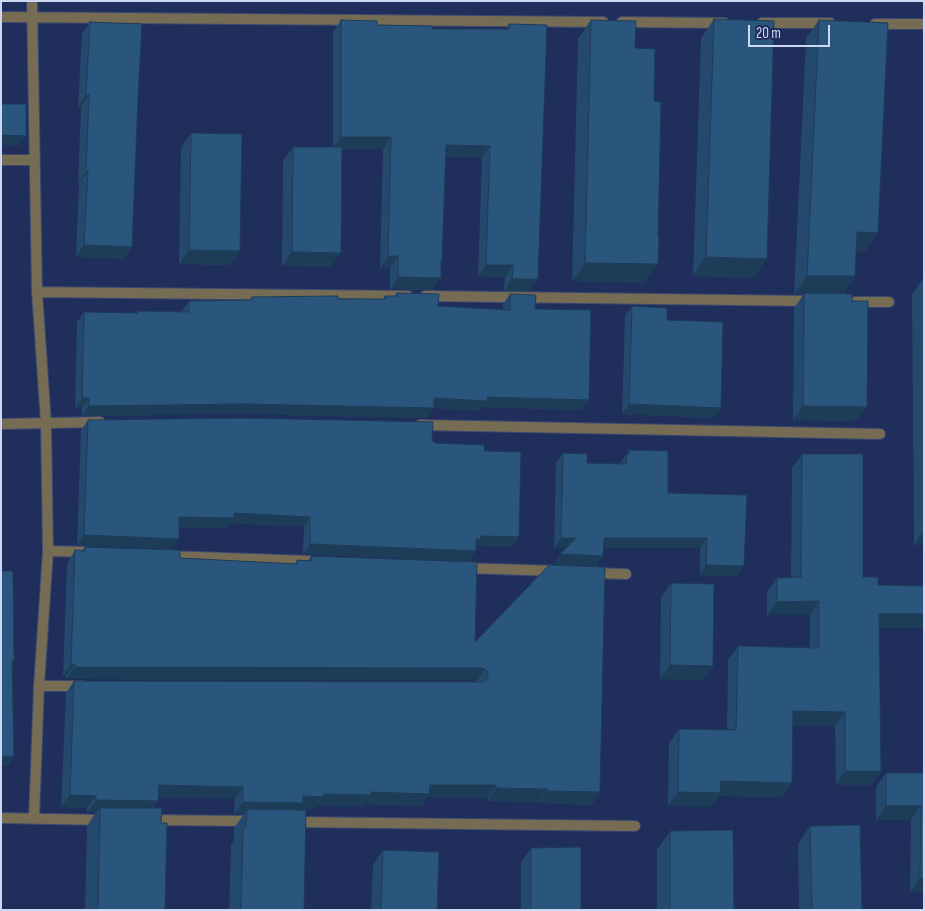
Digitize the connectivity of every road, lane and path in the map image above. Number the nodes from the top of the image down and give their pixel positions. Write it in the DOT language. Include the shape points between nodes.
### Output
graph roads {
  1 [pos="32,1"];
  2 [pos="1,16"];
  3 [pos="32,17"];
  4 [pos="736,23"];
  5 [pos="755,23"];
  6 [pos="844,24"];
  7 [pos="864,24"];
  8 [pos="924,24"];
  9 [pos="1,160"];
  10 [pos="34,160"];
  11 [pos="37,292"];
  12 [pos="820,301"];
  13 [pos="849,302"];
  14 [pos="889,302"];
  15 [pos="113,422"];
  16 [pos="46,423"];
  17 [pos="1,424"];
  18 [pos="415,425"];
  19 [pos="880,434"];
  20 [pos="48,551"];
  21 [pos="98,553"];
  22 [pos="157,555"];
  23 [pos="317,562"];
  24 [pos="456,567"];
  25 [pos="566,572"];
  26 [pos="586,572"];
  27 [pos="626,574"];
  28 [pos="39,686"];
  29 [pos="88,686"];
  30 [pos="1,818"];
  31 [pos="34,819"];
  32 [pos="113,820"];
  33 [pos="142,820"];
  34 [pos="261,821"];
  35 [pos="280,822"];
  36 [pos="635,826"];
  1 -- 3 [label="street"];
  2 -- 3 [label="street"];
  3 -- 4 [label="street"];
  3 -- 10 [label="street"];
  5 -- 6 [label="street"];
  7 -- 8 [label="street"];
  9 -- 10 [label="street"];
  10 -- 11 [label="street"];
  11 -- 12 [label="street"];
  11 -- 16 [label="street"];
  13 -- 14 [label="street"];
  15 -- 16 [label="street"];
  16 -- 17 [label="street"];
  16 -- 20 [label="street"];
  18 -- 19 [label="street"];
  20 -- 21 [label="street"];
  20 -- 28 [label="street"];
  22 -- 23 [label="street"];
  24 -- 25 [label="street"];
  26 -- 27 [label="street"];
  28 -- 29 [label="street"];
  28 -- 31 [label="street"];
  30 -- 31 [label="street"];
  31 -- 32 [label="street"];
  33 -- 34 [label="street"];
  35 -- 36 [label="street"];
}
